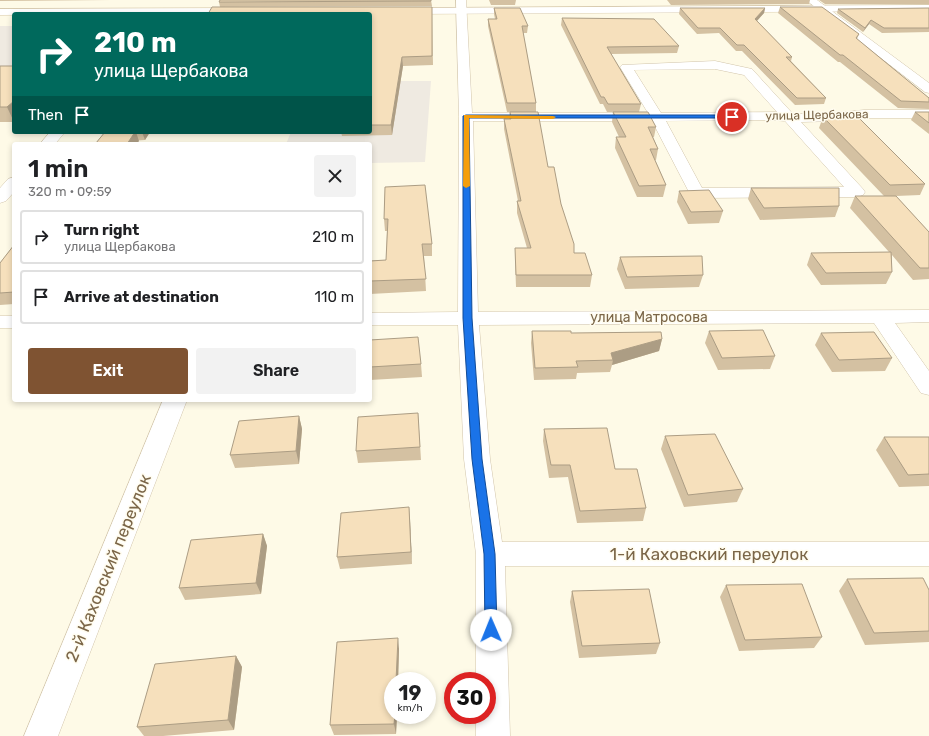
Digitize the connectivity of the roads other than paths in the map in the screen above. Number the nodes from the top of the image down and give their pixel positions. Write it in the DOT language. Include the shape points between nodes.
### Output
graph roads {
  1 [pos="191,0"];
  2 [pos="811,0"];
  3 [pos="461,5"];
  4 [pos="823,8"];
  5 [pos="929,8"];
  6 [pos="251,11"];
  7 [pos="392,11"];
  8 [pos="0,12"];
  9 [pos="12,12"];
  10 [pos="180,12"];
  11 [pos="215,12"];
  12 [pos="929,89"];
  13 [pos="929,114"];
  14 [pos="466,116"];
  15 [pos="657,117"];
  16 [pos="789,117"];
  17 [pos="56,134"];
  18 [pos="49,142"];
  19 [pos="12,184"];
  20 [pos="0,198"];
  21 [pos="929,316"];
  22 [pos="881,317"];
  23 [pos="468,318"];
  24 [pos="372,319"];
  25 [pos="0,322"];
  26 [pos="12,322"];
  27 [pos="929,387"];
  28 [pos="174,402"];
  29 [pos="490,554"];
  30 [pos="929,554"];
  31 [pos="41,736"];
  32 [pos="493,736"];
  1 -- 10 [label="street"];
  2 -- 4 [label="street"];
  3 -- 4 [label="street"];
  3 -- 7 [label="street"];
  3 -- 14 [label="street"];
  4 -- 5 [label="street"];
  4 -- 12 [label="street"];
  6 -- 11 [label="street"];
  8 -- 9 [label="street"];
  13 -- 16 [label="street, улица Щербакова"];
  14 -- 15 [label="street, улица Щербакова"];
  14 -- 23 [label="street"];
  15 -- 16 [label="street, улица Щербакова"];
  15 -- 16 [label="street" via="626,67 716,65 748,72"];
  15 -- 16 [label="street" via="697,193 857,192"];
  17 -- 18 [label="street"];
  19 -- 20 [label="street"];
  21 -- 22 [label="street, улица Матросова"];
  22 -- 23 [label="street, улица Матросова"];
  22 -- 27 [label="street"];
  23 -- 24 [label="street, улица Матросова"];
  23 -- 29 [label="street" via="477,459"];
  25 -- 26 [label="street"];
  28 -- 31 [label="street, 2-й Каховский переулок"];
  29 -- 30 [label="street, 1-й Каховский переулок"];
  29 -- 32 [label="street"];
}
